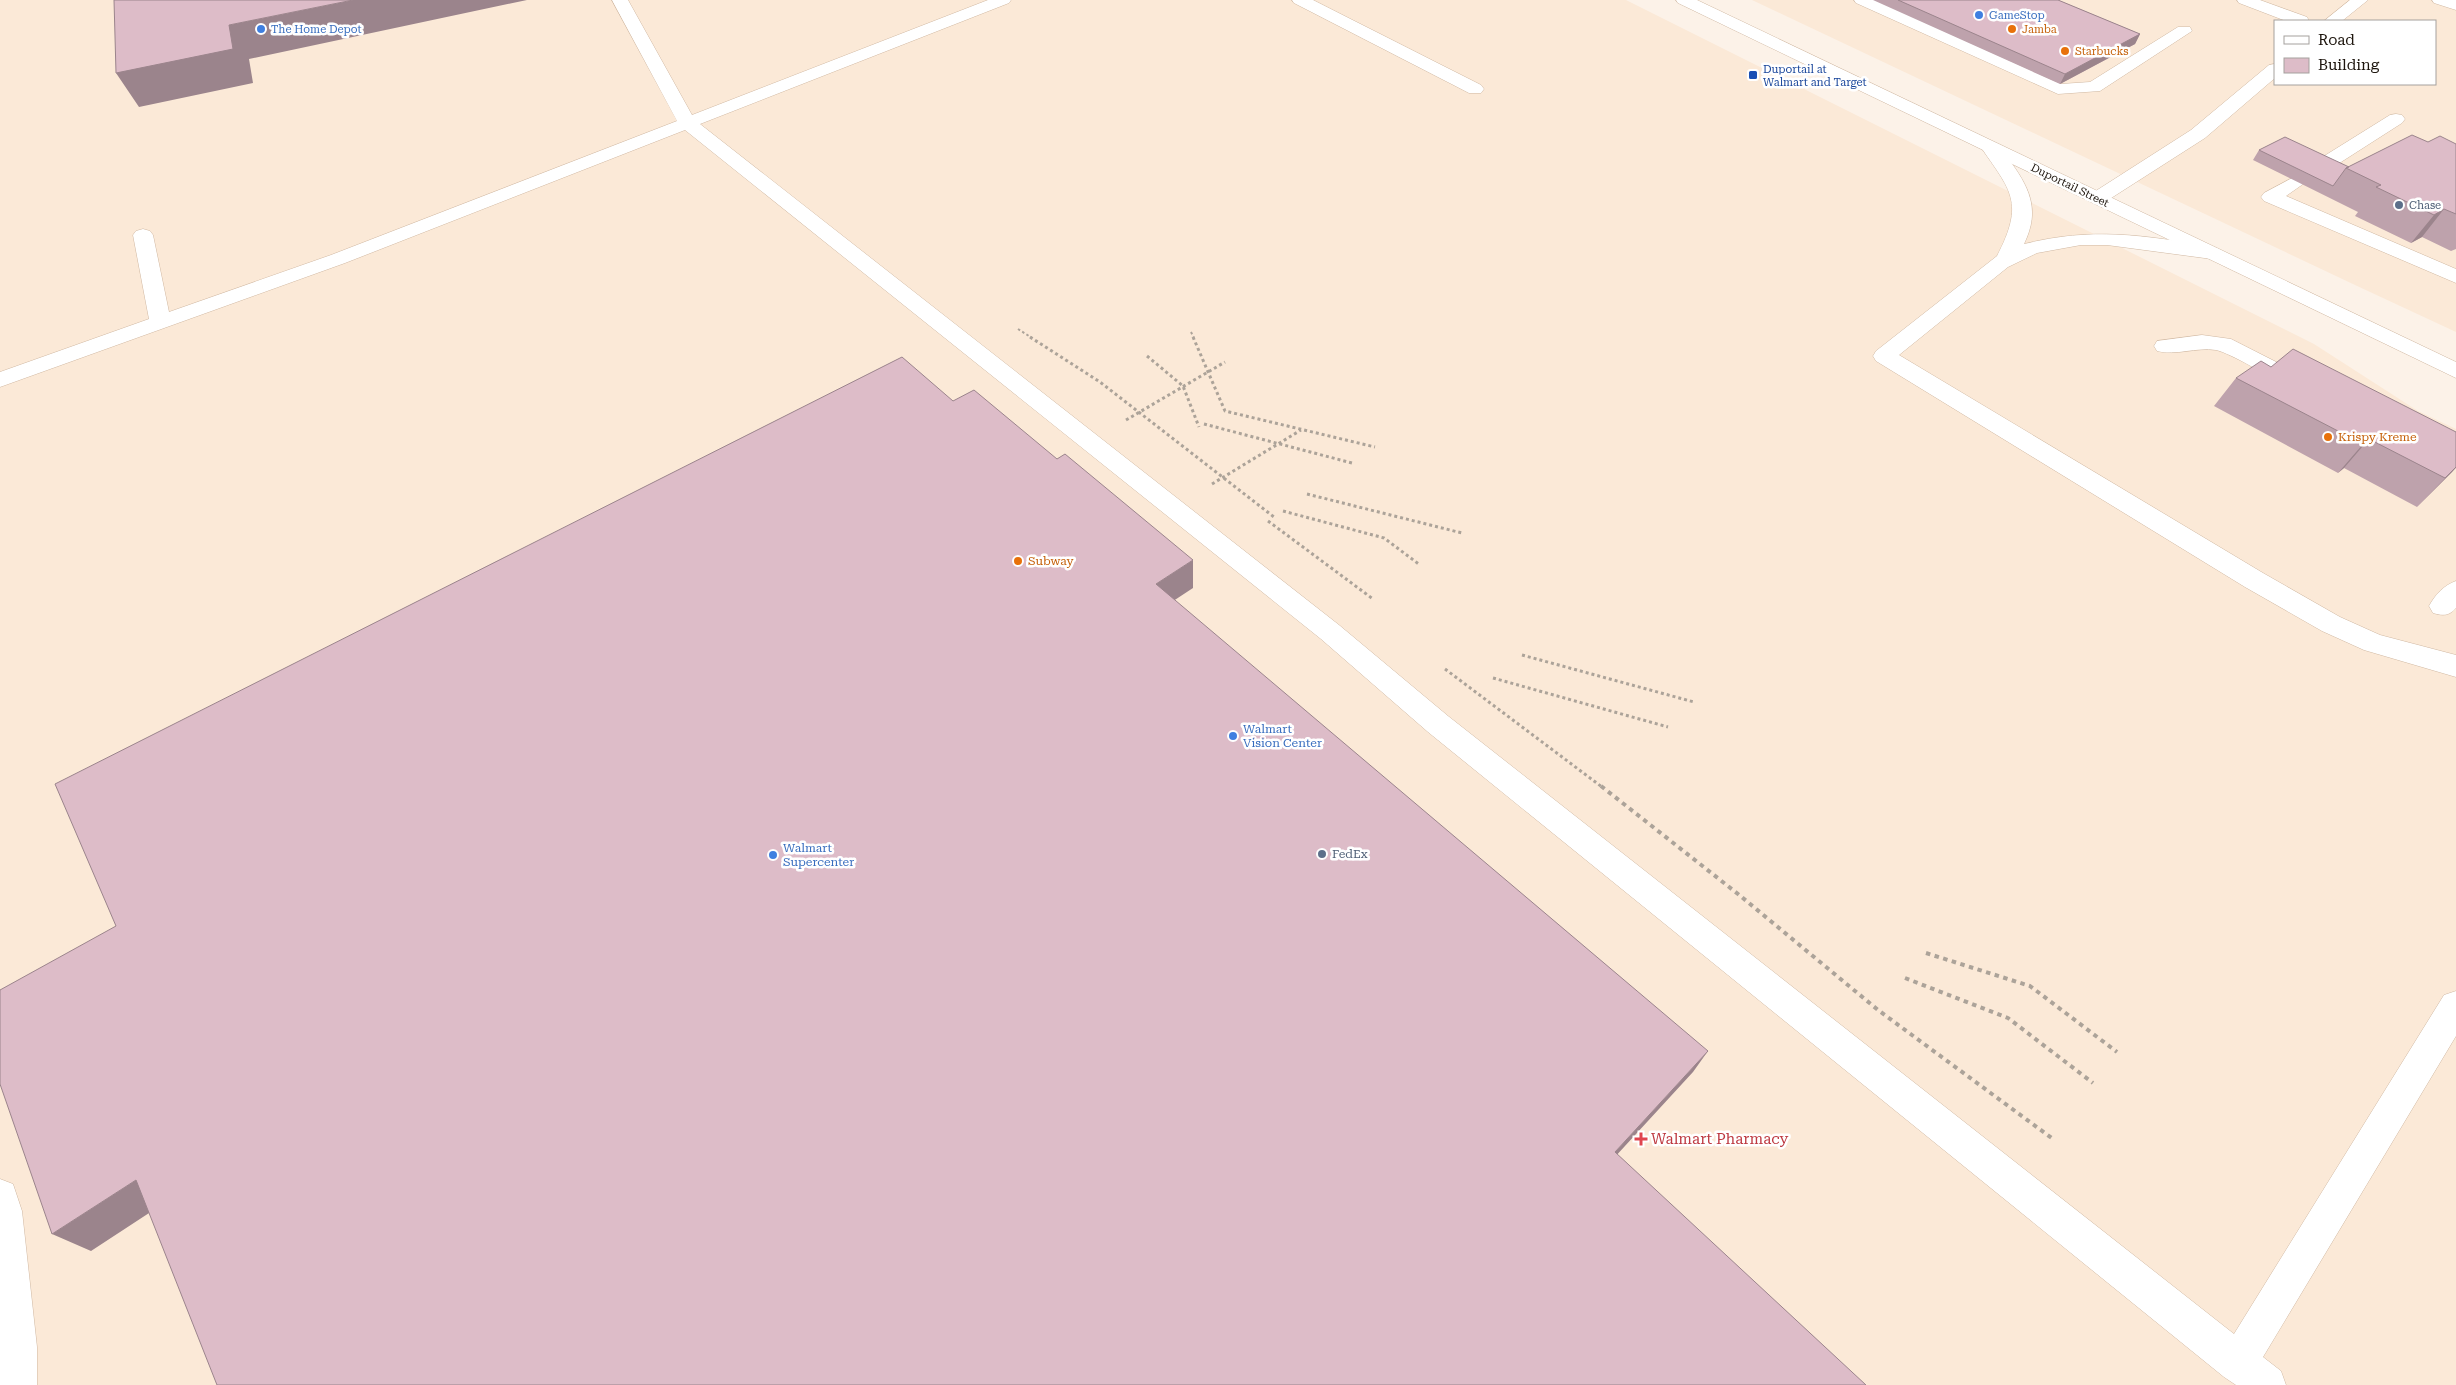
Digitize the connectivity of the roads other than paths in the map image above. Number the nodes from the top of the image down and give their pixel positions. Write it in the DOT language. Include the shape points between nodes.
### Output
graph roads {
  1 [pos="620,0"];
  2 [pos="1003,0"];
  3 [pos="1300,0"];
  4 [pos="1684,0"];
  5 [pos="1862,0"];
  6 [pos="2245,0"];
  7 [pos="2360,0"];
  8 [pos="2440,0"];
  9 [pos="2456,5"];
  10 [pos="2298,20"];
  11 [pos="2333,20"];
  12 [pos="2184,31"];
  13 [pos="2274,70"];
  14 [pos="1475,89"];
  15 [pos="2396,119"];
  16 [pos="687,123"];
  17 [pos="1990,146"];
  18 [pos="2320,167"];
  19 [pos="2296,182"];
  20 [pos="2098,198"];
  21 [pos="143,235"];
  22 [pos="2212,253"];
  23 [pos="2006,259"];
  24 [pos="2456,277"];
  25 [pos="160,322"];
  26 [pos="2164,346"];
  27 [pos="2456,371"];
  28 [pos="0,380"];
  29 [pos="2309,387"];
  30 [pos="2456,666"];
  31 [pos="2456,1006"];
  32 [pos="0,1197"];
  33 [pos="2238,1362"];
  34 [pos="18,1385"];
  35 [pos="2267,1385"];
  1 -- 16 [label="main road"];
  2 -- 16 [label="main road"];
  3 -- 14 [label="main road"];
  4 -- 17 [label="main road, Duportail Street"];
  5 -- 12 [label="main road" via="2058,89 2094,86"];
  6 -- 10 [label="main road"];
  7 -- 11 [label="main road"];
  8 -- 9 [label="main road"];
  13 -- 20 [label="main road" via="2198,134"];
  15 -- 18 [label="main road"];
  16 -- 25 [label="main road" via="338,259"];
  16 -- 33 [label="main road" via="1330,632 1438,724"];
  17 -- 20 [label="main road, Duportail Street"];
  17 -- 23 [label="main road" via="2010,174 2022,203 2021,225"];
  19 -- 24 [label="main road" via="2271,197"];
  20 -- 22 [label="main road, Duportail Street"];
  21 -- 25 [label="main road"];
  22 -- 23 [label="main road" via="2098,239 2064,241"];
  22 -- 27 [label="main road, Duportail Street"];
  23 -- 30 [label="main road" via="1884,356 2331,624 2373,643"];
  25 -- 28 [label="main road"];
  26 -- 29 [label="main road" via="2202,342 2223,344"];
  31 -- 33 [label="main road"];
  32 -- 34 [label="main road" via="18,1347"];
  33 -- 35 [label="main road"];
}
